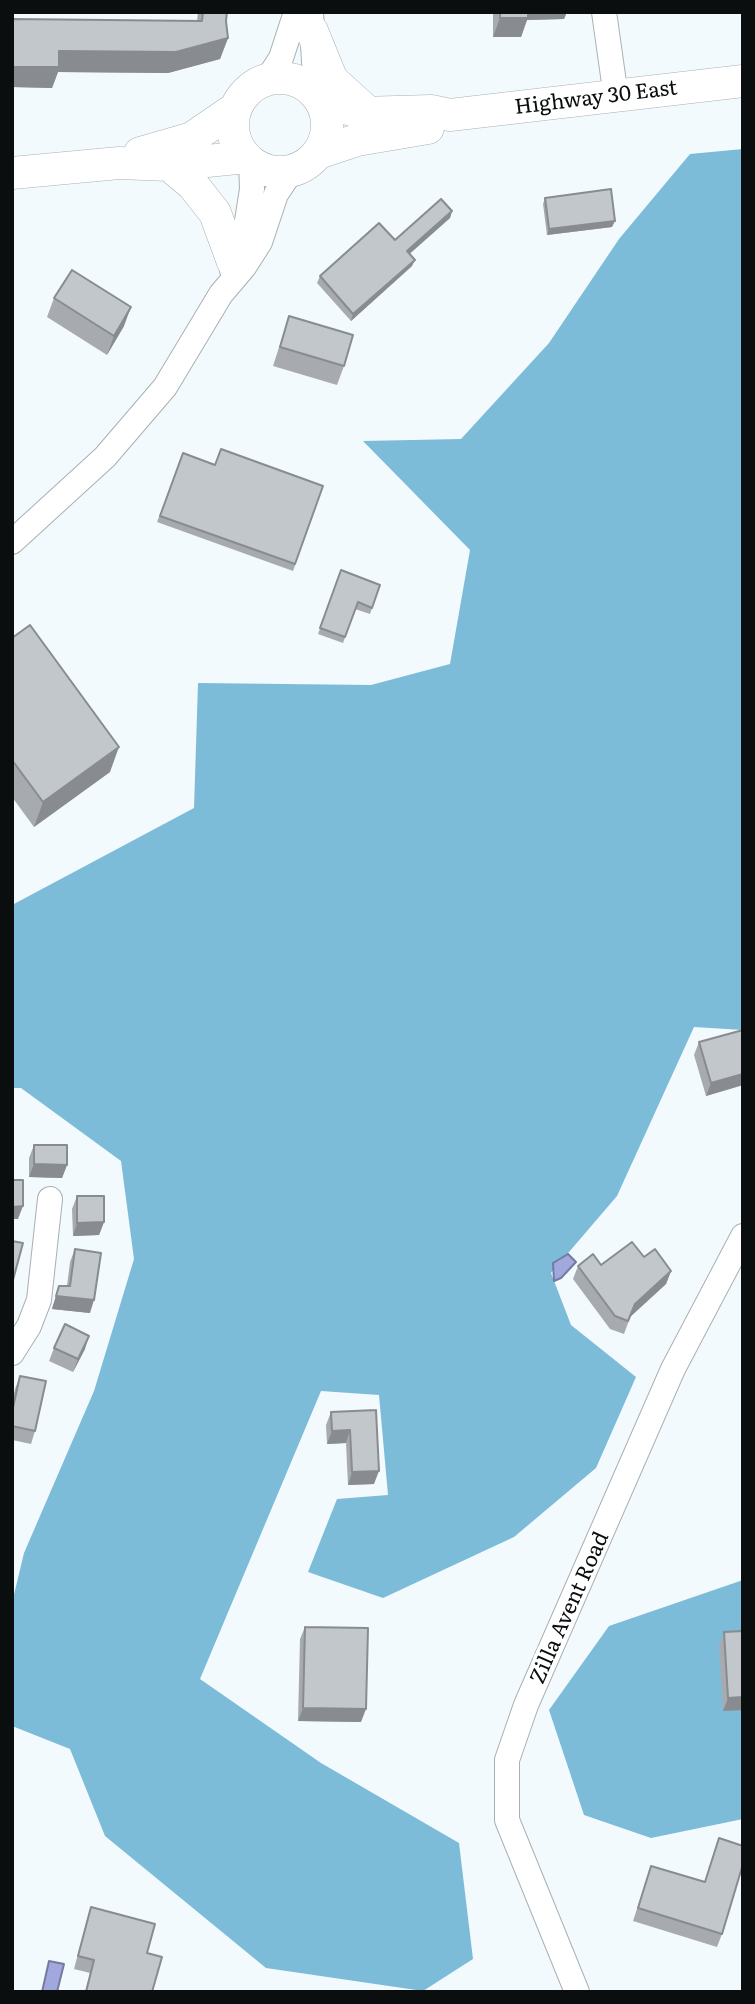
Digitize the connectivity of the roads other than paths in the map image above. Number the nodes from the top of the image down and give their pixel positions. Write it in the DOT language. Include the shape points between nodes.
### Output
graph roads {
  1 [pos="604,12"];
  2 [pos="307,19"];
  3 [pos="267,80"];
  4 [pos="743,81"];
  5 [pos="318,97"];
  6 [pos="615,97"];
  7 [pos="236,108"];
  8 [pos="380,113"];
  9 [pos="450,115"];
  10 [pos="318,153"];
  11 [pos="248,160"];
  12 [pos="119,163"];
  13 [pos="170,165"];
  14 [pos="292,170"];
  15 [pos="12,173"];
  16 [pos="231,272"];
  17 [pos="12,542"];
  18 [pos="50,1199"];
  19 [pos="743,1236"];
  20 [pos="12,1353"];
  21 [pos="577,1992"];
  1 -- 6 [label="street"];
  2 -- 3 [label="street"];
  2 -- 5 [label="street"];
  2 -- 8 [label="main road" via="332,80 353,102"];
  3 -- 5 [label="main road" via="288,78 308,86"];
  3 -- 7 [label="main road" via="248,90"];
  4 -- 6 [label="main road, Highway 30 East"];
  5 -- 8 [label="main road, Highway 30 East" via="350,111"];
  5 -- 10 [label="main road" via="328,127"];
  6 -- 9 [label="main road, Highway 30 East"];
  7 -- 11 [label="main road" via="233,129"];
  7 -- 12 [label="main road" via="192,138"];
  8 -- 9 [label="main road, Highway 30 East"];
  9 -- 10 [label="main road, Highway 30 East" via="432,127 357,140"];
  10 -- 14 [label="main road"];
  11 -- 13 [label="main road"];
  11 -- 14 [label="main road" via="270,171"];
  11 -- 16 [label="street" via="249,212"];
  12 -- 13 [label="main road"];
  12 -- 15 [label="main road"];
  13 -- 16 [label="main road" via="215,213"];
  14 -- 16 [label="street" via="276,194 260,242 244,267"];
  16 -- 17 [label="street" via="165,387 105,457"];
  18 -- 20 [label="street" via="39,1300"];
  19 -- 21 [label="street, Zilla Avent Road" via="673,1369 526,1705 507,1760 506,1820"];
}
